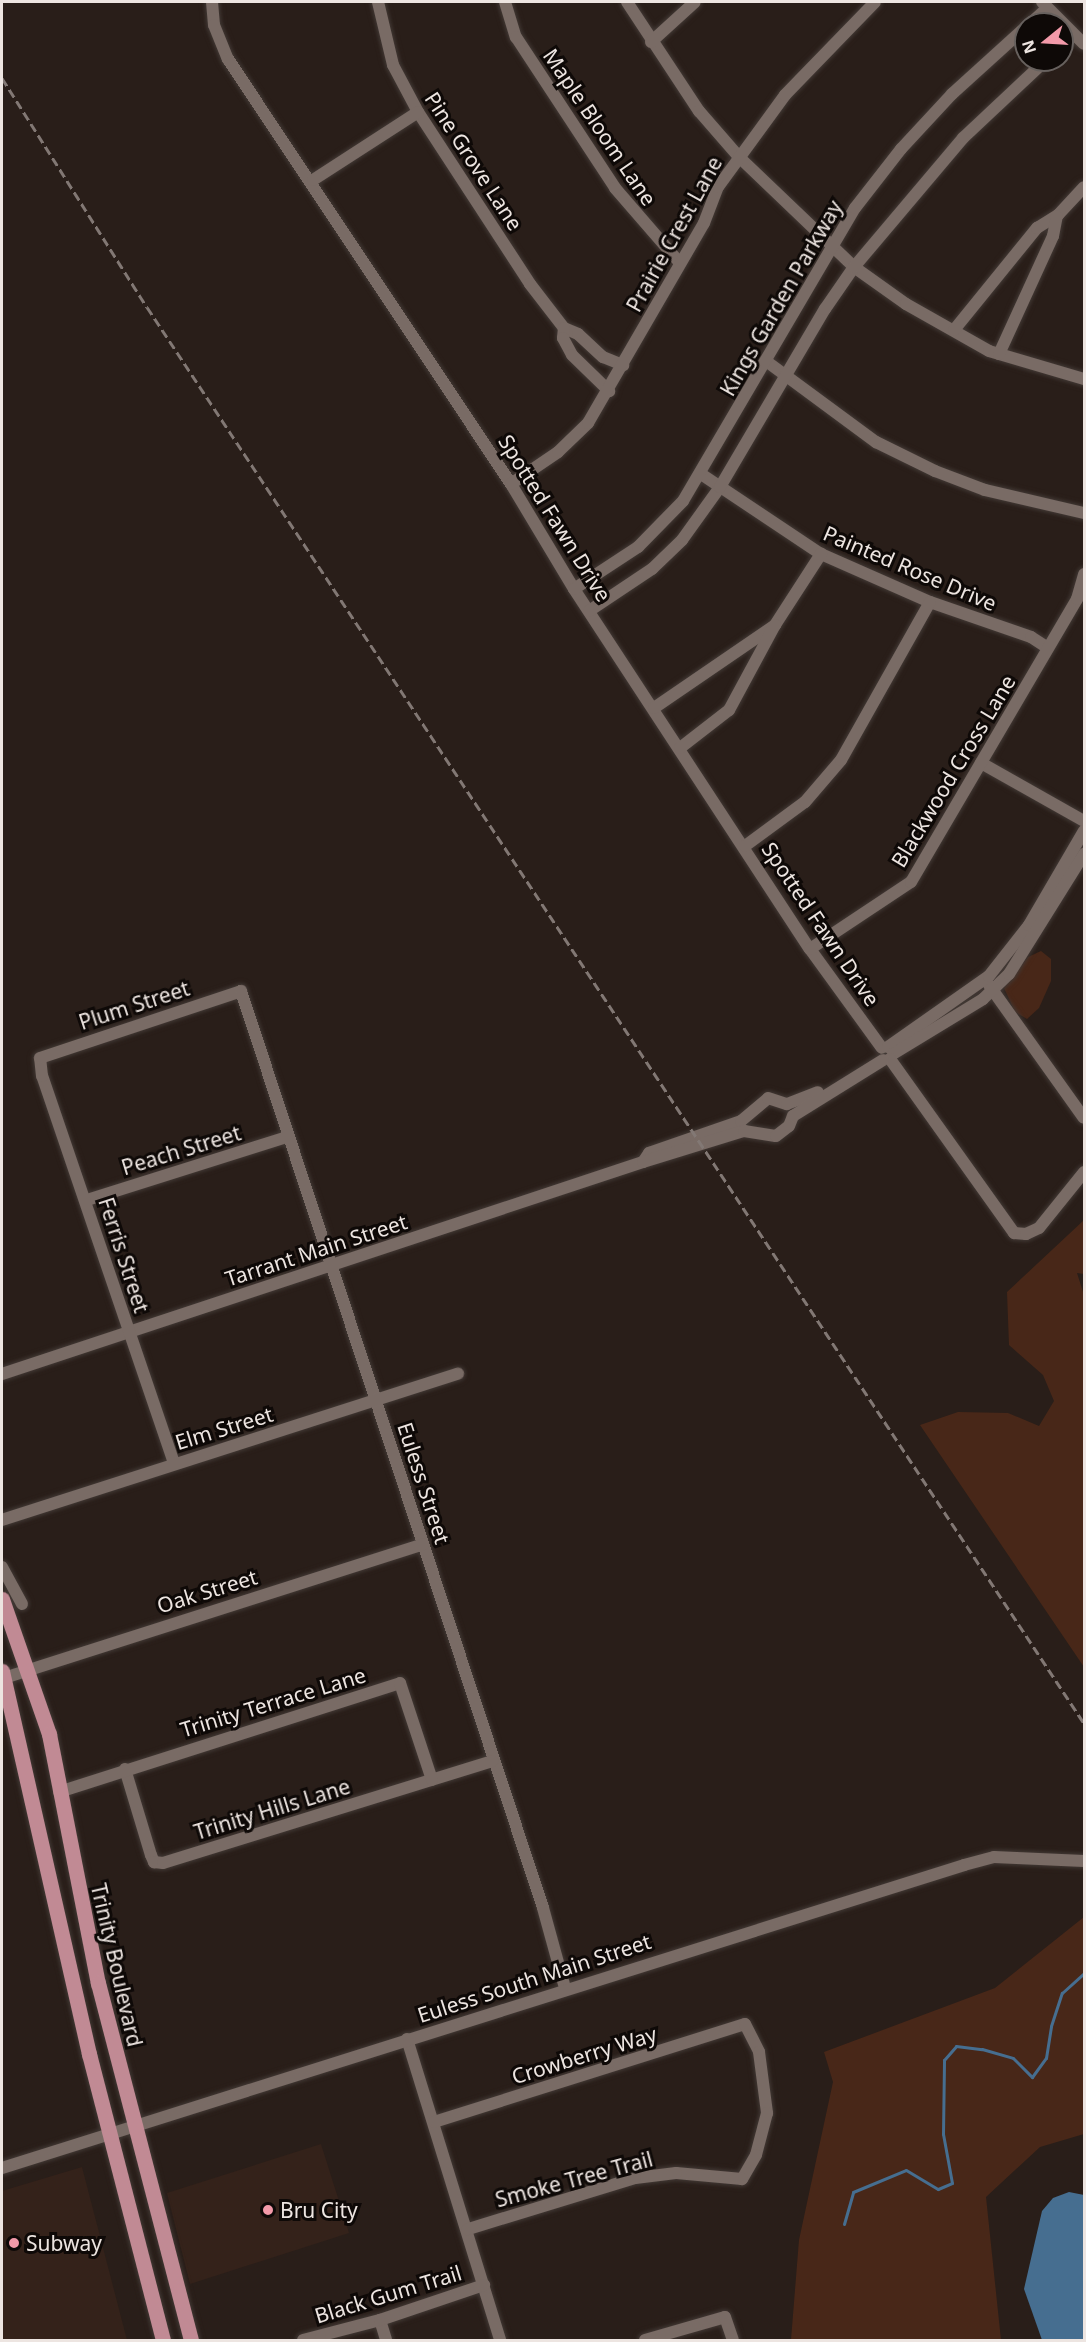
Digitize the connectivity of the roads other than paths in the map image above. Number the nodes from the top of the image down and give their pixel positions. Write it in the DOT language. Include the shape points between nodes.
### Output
graph roads {
  1 [pos="212,2"];
  2 [pos="378,2"];
  3 [pos="505,2"];
  4 [pos="627,2"];
  5 [pos="695,2"];
  6 [pos="875,2"];
  7 [pos="1074,35"];
  8 [pos="1014,38"];
  9 [pos="651,42"];
  10 [pos="1084,44"];
  11 [pos="1033,72"];
  12 [pos="418,112"];
  13 [pos="739,158"];
  14 [pos="313,180"];
  15 [pos="1084,187"];
  16 [pos="1057,216"];
  17 [pos="831,247"];
  18 [pos="680,264"];
  19 [pos="854,267"];
  20 [pos="564,328"];
  21 [pos="954,330"];
  22 [pos="999,354"];
  23 [pos="766,361"];
  24 [pos="623,365"];
  25 [pos="785,376"];
  26 [pos="1084,379"];
  27 [pos="609,391"];
  28 [pos="701,474"];
  29 [pos="512,484"];
  30 [pos="720,487"];
  31 [pos="1084,513"];
  32 [pos="820,554"];
  33 [pos="1084,574"];
  34 [pos="574,589"];
  35 [pos="930,602"];
  36 [pos="589,611"];
  37 [pos="775,624"];
  38 [pos="1048,648"];
  39 [pos="654,708"];
  40 [pos="680,748"];
  41 [pos="981,763"];
  42 [pos="1084,821"];
  43 [pos="1084,831"];
  44 [pos="745,846"];
  45 [pos="1084,854"];
  46 [pos="810,949"];
  47 [pos="989,985"];
  48 [pos="242,991"];
  49 [pos="886,1053"];
  50 [pos="40,1058"];
  51 [pos="787,1104"];
  52 [pos="793,1116"];
  53 [pos="1084,1118"];
  54 [pos="287,1137"];
  55 [pos="699,1141"];
  56 [pos="1084,1172"];
  57 [pos="87,1200"];
  58 [pos="330,1266"];
  59 [pos="129,1333"];
  60 [pos="2,1374"];
  61 [pos="458,1374"];
  62 [pos="376,1401"];
  63 [pos="174,1463"];
  64 [pos="2,1520"];
  65 [pos="423,1544"];
  66 [pos="2,1567"];
  67 [pos="2,1599"];
  68 [pos="22,1604"];
  69 [pos="27,1668"];
  70 [pos="3,1675"];
  71 [pos="493,1761"];
  72 [pos="124,1769"];
  73 [pos="432,1780"];
  74 [pos="59,1792"];
  75 [pos="1084,1861"];
  76 [pos="565,1988"];
  77 [pos="746,2024"];
  78 [pos="407,2039"];
  79 [pos="434,2122"];
  80 [pos="135,2127"];
  81 [pos="110,2134"];
  82 [pos="2,2168"];
  83 [pos="468,2229"];
  84 [pos="484,2285"];
  85 [pos="380,2320"];
  86 [pos="190,2336"];
  87 [pos="163,2340"];
  88 [pos="303,2340"];
  89 [pos="386,2340"];
  90 [pos="500,2340"];
  91 [pos="645,2340"];
  92 [pos="733,2340"];
  1 -- 14 [label="street, Spotted Fawn Drive" via="214,25 228,59"];
  2 -- 12 [label="street, Pine Grove Lane" via="393,65"];
  3 -- 18 [label="street, Maple Bloom Lane" via="516,37 615,188"];
  4 -- 9 [label="street"];
  5 -- 9 [label="street"];
  6 -- 13 [label="street, Prairie Crest Lane" via="785,96"];
  7 -- 10 [label="street"];
  8 -- 17 [label="street, Kings Garden Parkway" via="952,94 901,149 855,208"];
  9 -- 13 [label="street" via="699,111"];
  11 -- 19 [label="street, Kings Garden Parkway" via="963,138"];
  12 -- 14 [label="street"];
  12 -- 20 [label="street, Pine Grove Lane" via="530,284"];
  13 -- 17 [label="street"];
  13 -- 18 [label="street, Prairie Crest Lane" via="718,187 704,223"];
  14 -- 29 [label="street, Spotted Fawn Drive"];
  15 -- 16 [label="street"];
  16 -- 21 [label="street" via="1037,228"];
  16 -- 22 [label="street" via="1053,236"];
  17 -- 19 [label="street"];
  17 -- 23 [label="street, Kings Garden Parkway"];
  18 -- 24 [label="street, Prairie Crest Lane"];
  19 -- 21 [label="street" via="906,304"];
  19 -- 25 [label="street, Kings Garden Parkway"];
  20 -- 24 [label="street, Pine Grove Lane" via="578,334 603,357"];
  20 -- 27 [label="street, Pine Grove Lane" via="563,338 572,355"];
  21 -- 22 [label="street"];
  22 -- 26 [label="street"];
  23 -- 25 [label="street"];
  23 -- 28 [label="street, Kings Garden Parkway"];
  24 -- 27 [label="street, Prairie Crest Lane"];
  25 -- 30 [label="street, Kings Garden Parkway"];
  25 -- 31 [label="street" via="876,442 935,471 984,490"];
  27 -- 29 [label="street, Prairie Crest Lane" via="588,423"];
  28 -- 30 [label="street, Painted Rose Drive"];
  28 -- 34 [label="street, Kings Garden Parkway" via="661,527"];
  29 -- 34 [label="street, Spotted Fawn Drive"];
  30 -- 32 [label="street, Painted Rose Drive"];
  30 -- 36 [label="street, Kings Garden Parkway" via="667,556"];
  32 -- 35 [label="street, Painted Rose Drive"];
  32 -- 37 [label="street"];
  33 -- 38 [label="street, Blackwood Cross Lane" via="1077,599"];
  34 -- 36 [label="street, Spotted Fawn Drive"];
  35 -- 38 [label="street, Painted Rose Drive" via="1031,637"];
  35 -- 44 [label="street" via="841,760 805,802"];
  36 -- 39 [label="street, Spotted Fawn Drive"];
  37 -- 39 [label="street"];
  37 -- 40 [label="street" via="729,710"];
  38 -- 41 [label="street, Blackwood Cross Lane"];
  39 -- 40 [label="street, Spotted Fawn Drive"];
  40 -- 44 [label="street, Spotted Fawn Drive"];
  41 -- 42 [label="street"];
  41 -- 46 [label="street, Blackwood Cross Lane" via="911,882"];
  43 -- 47 [label="street"];
  44 -- 46 [label="street, Spotted Fawn Drive"];
  45 -- 47 [label="street" via="1027,949"];
  46 -- 49 [label="street, Spotted Fawn Drive"];
  47 -- 49 [label="street"];
  47 -- 53 [label="street"];
  48 -- 50 [label="street, Plum Street"];
  48 -- 54 [label="street, Euless Street"];
  49 -- 51 [label="street" via="810,1097"];
  49 -- 52 [label="street"];
  49 -- 56 [label="street, Spotted Fawn Drive" via="1014,1233 1026,1234 1039,1228"];
  50 -- 57 [label="street, Ferris Street" via="42,1076"];
  51 -- 52 [label="street"];
  51 -- 55 [label="street" via="768,1098 741,1120"];
  52 -- 55 [label="street" via="789,1126 776,1136 744,1131"];
  54 -- 57 [label="street, Peach Street"];
  54 -- 58 [label="street, Euless Street"];
  55 -- 58 [label="street, Tarrant Main Street" via="649,1153 643,1162"];
  57 -- 59 [label="street, Ferris Street"];
  58 -- 59 [label="street, Tarrant Main Street"];
  58 -- 62 [label="street, Euless Street"];
  59 -- 60 [label="street, Tarrant Main Street"];
  59 -- 63 [label="street, Ferris Street"];
  61 -- 62 [label="street, Elm Street"];
  62 -- 63 [label="street, Elm Street"];
  62 -- 65 [label="street, Euless Street"];
  63 -- 64 [label="street, Elm Street"];
  65 -- 69 [label="street, Oak Street"];
  65 -- 71 [label="street, Euless Street"];
  66 -- 68 [label="street"];
  67 -- 69 [label="main road, Trinity Boulevard"];
  69 -- 70 [label="street, Oak Street"];
  69 -- 74 [label="main road, Trinity Boulevard" via="49,1734"];
  70 -- 81 [label="main road"];
  71 -- 73 [label="street, Trinity Hills Lane"];
  71 -- 76 [label="street, Euless Street" via="543,1908"];
  72 -- 73 [label="street, Trinity Hills Lane" via="151,1855 154,1862 163,1863"];
  72 -- 73 [label="street, Trinity Terrace Lane" via="400,1683"];
  72 -- 74 [label="street, Trinity Terrace Lane"];
  74 -- 80 [label="main road, Trinity Boulevard" via="98,1983"];
  75 -- 76 [label="street, Euless South Main Street" via="994,1857"];
  76 -- 78 [label="street, Euless South Main Street"];
  77 -- 79 [label="street, Crowberry Way"];
  77 -- 83 [label="street, Smoke Tree Trail" via="765,2078 767,2113 756,2155 742,2180 676,2173 635,2178"];
  78 -- 79 [label="street"];
  78 -- 80 [label="street, Euless South Main Street"];
  79 -- 83 [label="street"];
  80 -- 81 [label="street, Euless South Main Street"];
  80 -- 86 [label="main road, Trinity Boulevard"];
  81 -- 82 [label="street, Euless South Main Street"];
  81 -- 87 [label="main road"];
  83 -- 84 [label="street"];
  84 -- 85 [label="street, Black Gum Trail"];
  84 -- 90 [label="street"];
  85 -- 88 [label="street, Black Gum Trail"];
  85 -- 89 [label="street"];
  86 -- 87 [label="main road"];
  91 -- 92 [label="street" via="725,2317"];
}
